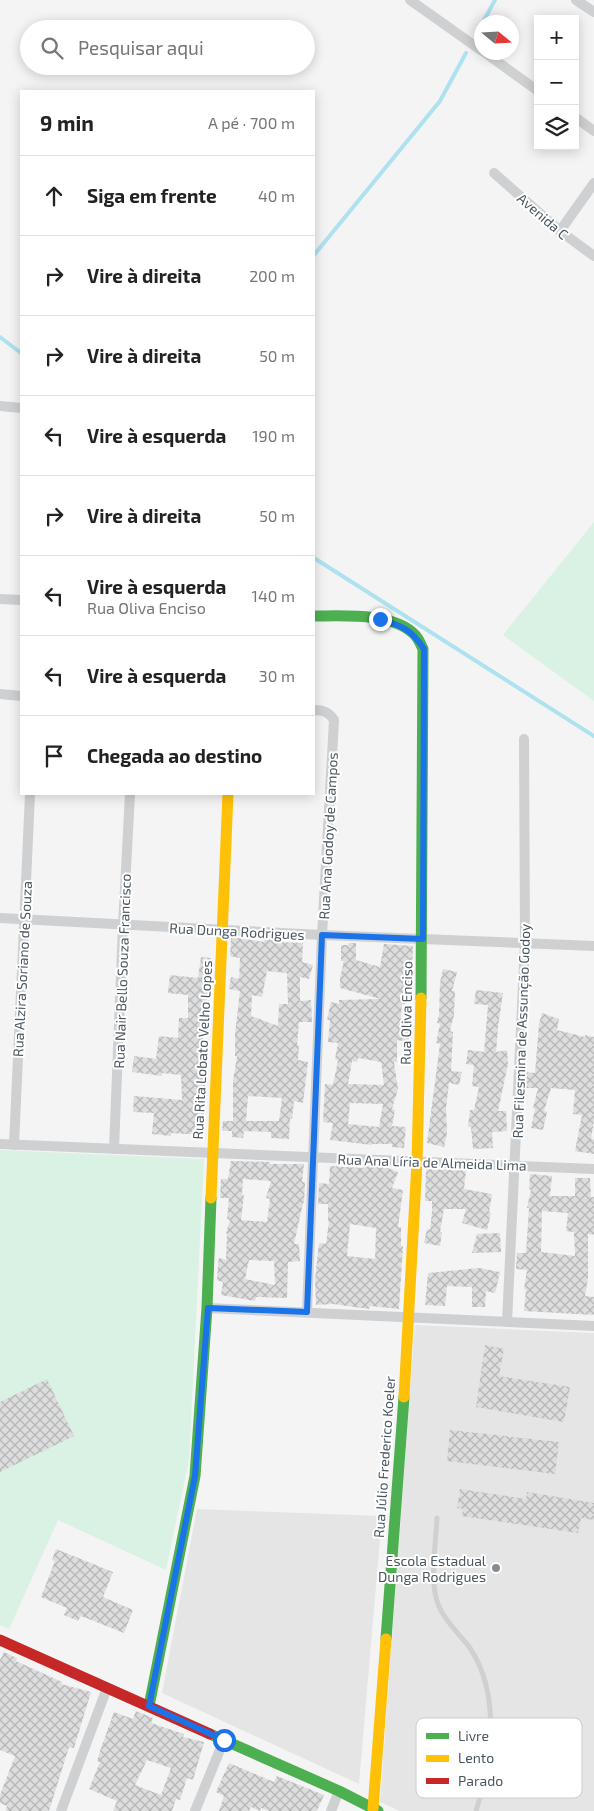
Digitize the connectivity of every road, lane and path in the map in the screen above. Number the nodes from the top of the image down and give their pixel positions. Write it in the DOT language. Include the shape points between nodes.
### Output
graph roads {
  1 [pos="410,0"];
  2 [pos="576,0"];
  3 [pos="594,12"];
  4 [pos="474,46"];
  5 [pos="494,60"];
  6 [pos="534,88"];
  7 [pos="579,120"];
  8 [pos="594,130"];
  9 [pos="494,173"];
  10 [pos="594,183"];
  11 [pos="560,231"];
  12 [pos="594,256"];
  13 [pos="0,406"];
  14 [pos="20,408"];
  15 [pos="0,598"];
  16 [pos="20,600"];
  17 [pos="315,616"];
  18 [pos="0,694"];
  19 [pos="20,696"];
  20 [pos="315,710"];
  21 [pos="524,739"];
  22 [pos="30,795"];
  23 [pos="130,795"];
  24 [pos="228,795"];
  25 [pos="0,918"];
  26 [pos="24,920"];
  27 [pos="123,925"];
  28 [pos="223,930"];
  29 [pos="322,935"];
  30 [pos="423,939"];
  31 [pos="525,943"];
  32 [pos="594,946"];
  33 [pos="0,1144"];
  34 [pos="14,1145"];
  35 [pos="114,1149"];
  36 [pos="212,1153"];
  37 [pos="314,1158"];
  38 [pos="417,1162"];
  39 [pos="516,1166"];
  40 [pos="594,1169"];
  41 [pos="208,1308"];
  42 [pos="307,1312"];
  43 [pos="410,1317"];
  44 [pos="507,1322"];
  45 [pos="594,1326"];
  46 [pos="437,1518"];
  47 [pos="0,1640"];
  48 [pos="107,1688"];
  49 [pos="149,1706"];
  50 [pos="490,1718"];
  51 [pos="224,1740"];
  52 [pos="339,1792"];
  53 [pos="480,1798"];
  54 [pos="375,1810"];
  55 [pos="61,1811"];
  56 [pos="195,1811"];
  57 [pos="331,1811"];
  58 [pos="476,1811"];
  1 -- 4 [label="street"];
  2 -- 3 [label="street"];
  5 -- 6 [label="street"];
  7 -- 8 [label="street"];
  9 -- 11 [label="street, Avenida C"];
  10 -- 11 [label="street"];
  11 -- 12 [label="street, Avenida C"];
  13 -- 14 [label="street"];
  15 -- 16 [label="street"];
  17 -- 30 [label="street, Rua Oliva Enciso" via="380,619 415,635 424,649"];
  18 -- 19 [label="street"];
  20 -- 29 [label="street, Rua Ana Godoy de Campos" via="330,714 334,720"];
  21 -- 31 [label="street, Rua Filesmina de Assunção Godoy"];
  22 -- 26 [label="street, Rua Alzira Soriano de Souza"];
  23 -- 27 [label="street, Rua Nair Bello Souza Francisco"];
  24 -- 28 [label="street, Rua Rita Lobato Velho Lopes"];
  25 -- 26 [label="street, Rua Dunga Rodrigues"];
  26 -- 27 [label="street, Rua Dunga Rodrigues"];
  26 -- 34 [label="street, Rua Alzira Soriano de Souza"];
  27 -- 28 [label="street, Rua Dunga Rodrigues"];
  27 -- 35 [label="street, Rua Nair Bello Souza Francisco"];
  28 -- 29 [label="street, Rua Dunga Rodrigues"];
  28 -- 36 [label="street, Rua Rita Lobato Velho Lopes"];
  29 -- 30 [label="street, Rua Dunga Rodrigues"];
  29 -- 37 [label="street, Rua Ana Godoy de Campos"];
  30 -- 31 [label="street, Rua Dunga Rodrigues"];
  30 -- 38 [label="street, Rua Oliva Enciso"];
  31 -- 32 [label="street, Rua Dunga Rodrigues"];
  31 -- 39 [label="street, Rua Filesmina de Assunção Godoy"];
  33 -- 34 [label="street, Rua Ana Líria de Almeida Lima"];
  34 -- 35 [label="street, Rua Ana Líria de Almeida Lima"];
  35 -- 36 [label="street, Rua Ana Líria de Almeida Lima"];
  36 -- 37 [label="street, Rua Ana Líria de Almeida Lima"];
  36 -- 41 [label="street, Rua Rita Lobato Velho Lopes"];
  37 -- 38 [label="street, Rua Ana Líria de Almeida Lima"];
  37 -- 42 [label="street, Rua Ana Godoy de Campos"];
  38 -- 39 [label="street, Rua Ana Líria de Almeida Lima"];
  38 -- 43 [label="street, Rua Oliva Enciso"];
  39 -- 40 [label="street, Rua Ana Líria de Almeida Lima"];
  39 -- 44 [label="street, Rua Filesmina de Assunção Godoy"];
  41 -- 42 [label="street"];
  41 -- 49 [label="street, Rua Rita Lobato Velho Lopes" via="195,1476"];
  42 -- 43 [label="street"];
  43 -- 44 [label="street"];
  43 -- 54 [label="street, Rua Júlio Frederico Koeler"];
  44 -- 45 [label="street"];
  46 -- 50 [label="lane" via="434,1581 437,1601 481,1668 488,1693"];
  47 -- 48 [label="street"];
  48 -- 49 [label="street"];
  48 -- 55 [label="street"];
  49 -- 51 [label="street"];
  51 -- 52 [label="street"];
  51 -- 56 [label="street"];
  52 -- 54 [label="street"];
  52 -- 57 [label="street"];
  53 -- 58 [label="lane"];
}
